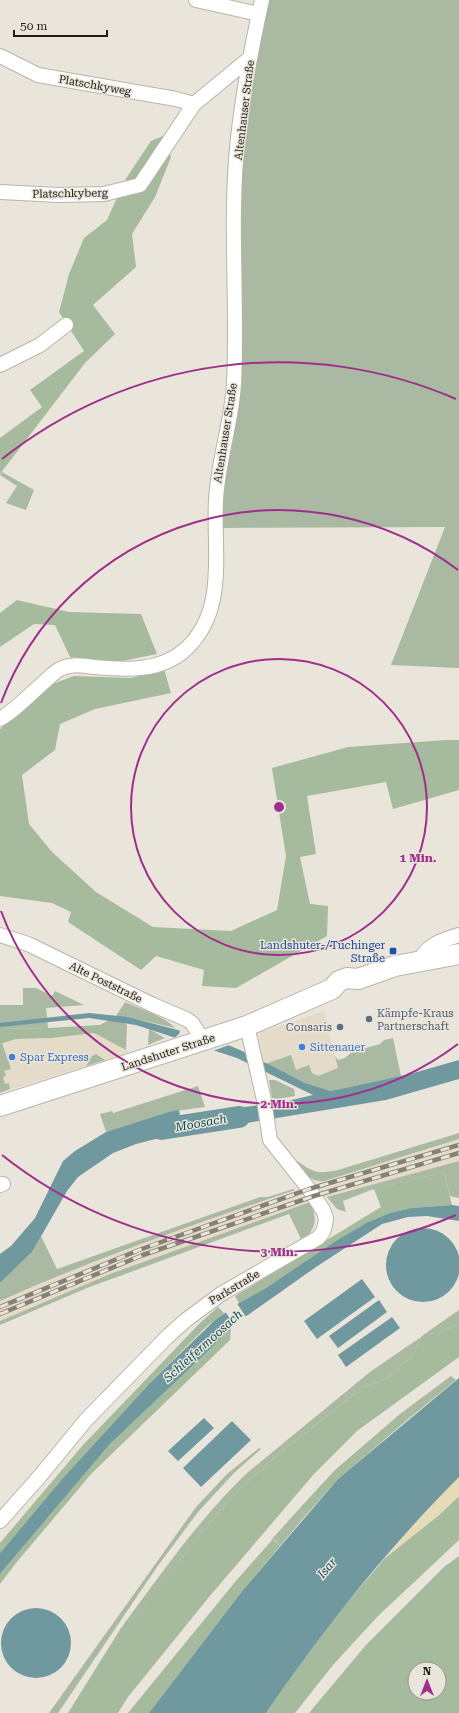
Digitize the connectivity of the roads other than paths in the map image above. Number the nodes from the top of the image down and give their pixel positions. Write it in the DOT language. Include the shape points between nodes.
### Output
graph roads {
  1 [pos="196,0"];
  2 [pos="262,0"];
  3 [pos="259,14"];
  4 [pos="0,56"];
  5 [pos="250,58"];
  6 [pos="194,104"];
  7 [pos="0,192"];
  8 [pos="66,325"];
  9 [pos="0,365"];
  10 [pos="0,719"];
  11 [pos="0,935"];
  12 [pos="459,935"];
  13 [pos="459,954"];
  14 [pos="420,960"];
  15 [pos="247,1026"];
  16 [pos="194,1037"];
  17 [pos="0,1106"];
  18 [pos="0,1521"];
  1 -- 3 [label="street"];
  2 -- 3 [label="street, Altenhauser Straße"];
  3 -- 5 [label="street, Altenhauser Straße"];
  4 -- 6 [label="street, Platschkyweg" via="38,75"];
  5 -- 6 [label="street"];
  5 -- 10 [label="street, Altenhauser Straße" via="238,139 235,184 234,386 218,473 216,578 211,608 192,644 172,659 151,667 135,669 72,665 66,667 54,673"];
  6 -- 7 [label="street, Platschkyberg" via="140,185 104,194"];
  8 -- 9 [label="street" via="40,345"];
  11 -- 16 [label="street, Alte Poststraße" via="28,944 186,1019"];
  12 -- 14 [label="street" via="430,947"];
  13 -- 14 [label="main road, Landshuter Straße"];
  14 -- 15 [label="main road, Landshuter Straße" via="358,979 343,990 332,989"];
  15 -- 16 [label="main road, Landshuter Straße" via="222,1034"];
  15 -- 18 [label="street, Parkstraße" via="264,1100 270,1140 323,1210 326,1218 322,1232 318,1238 221,1294 168,1336 86,1420"];
  16 -- 17 [label="main road, Landshuter Straße"];
}
